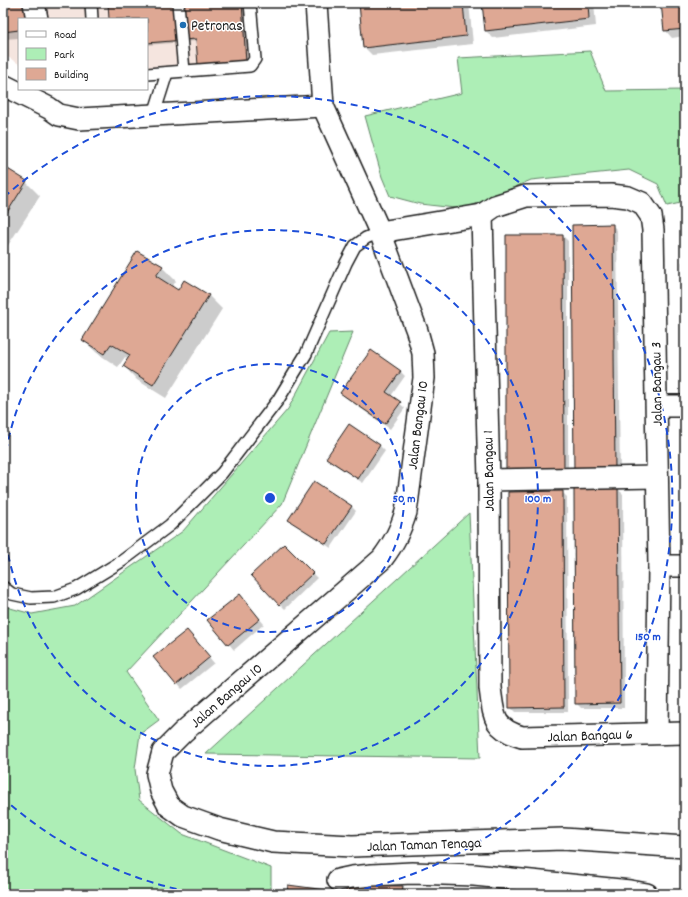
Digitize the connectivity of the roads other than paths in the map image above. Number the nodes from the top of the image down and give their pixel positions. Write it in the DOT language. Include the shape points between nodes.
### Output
graph roads {
  1 [pos="34,3"];
  2 [pos="91,3"];
  3 [pos="178,3"];
  4 [pos="250,3"];
  5 [pos="316,3"];
  6 [pos="37,18"];
  7 [pos="92,18"];
  8 [pos="184,71"];
  9 [pos="167,72"];
  10 [pos="148,74"];
  11 [pos="3,85"];
  12 [pos="18,89"];
  13 [pos="20,90"];
  14 [pos="48,98"];
  15 [pos="323,106"];
  16 [pos="154,114"];
  17 [pos="482,215"];
  18 [pos="380,232"];
  19 [pos="657,406"];
  20 [pos="685,406"];
  21 [pos="657,478"];
  22 [pos="489,480"];
  23 [pos="659,566"];
  24 [pos="685,566"];
  25 [pos="3,587"];
  26 [pos="498,725"];
  27 [pos="657,733"];
  28 [pos="685,733"];
  29 [pos="169,806"];
  30 [pos="685,847"];
  31 [pos="338,880"];
  32 [pos="647,894"];
  1 -- 6 [label="street"];
  2 -- 7 [label="lane"];
  3 -- 8 [label="lane"];
  4 -- 8 [label="lane" via="255,59 250,66"];
  5 -- 15 [label="street, Jalan Bangau 10"];
  8 -- 9 [label="lane"];
  9 -- 10 [label="lane"];
  9 -- 16 [label="lane"];
  11 -- 12 [label="street"];
  13 -- 14 [label="street"];
  14 -- 16 [label="street" via="60,115 79,119"];
  15 -- 16 [label="street"];
  15 -- 18 [label="street, Jalan Bangau 10"];
  17 -- 18 [label="street"];
  17 -- 19 [label="street, Jalan Bangau 3" via="495,206 526,196 611,195 628,197 642,203 651,216 653,230"];
  17 -- 22 [label="street, Jalan Bangau 1"];
  18 -- 25 [label="lane" via="355,246 306,354 278,400 222,473 170,525 122,561 76,590 54,597 31,598 12,594"];
  18 -- 29 [label="street, Jalan Bangau 10" via="423,353 424,378 406,512 401,530 382,558 163,752 157,774 161,791"];
  19 -- 20 [label="street"];
  19 -- 21 [label="street, Jalan Bangau 3"];
  21 -- 22 [label="street"];
  21 -- 23 [label="street, Jalan Bangau 3"];
  22 -- 26 [label="street, Jalan Bangau 1" via="490,688"];
  23 -- 24 [label="street"];
  23 -- 27 [label="street, Jalan Bangau 3"];
  26 -- 27 [label="street, Jalan Bangau 6" via="522,737"];
  27 -- 28 [label="street, Jalan Bangau 6"];
  29 -- 30 [label="street, Jalan Taman Tenaga" via="183,816 219,829 272,842 352,846 562,839"];
  31 -- 32 [label="street" via="412,873 474,875"];
}
